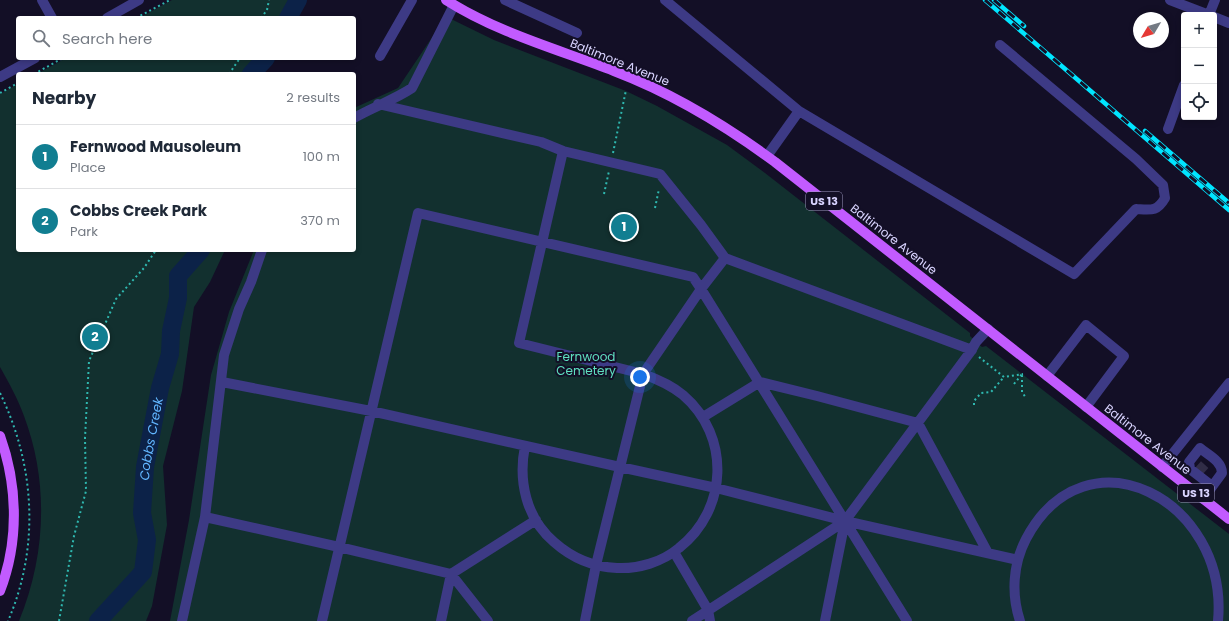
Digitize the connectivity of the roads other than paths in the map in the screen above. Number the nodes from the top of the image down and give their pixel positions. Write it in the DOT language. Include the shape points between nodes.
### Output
graph roads {
  1 [pos="42,0"];
  2 [pos="139,0"];
  3 [pos="505,0"];
  4 [pos="666,0"];
  5 [pos="1170,0"];
  6 [pos="1215,0"];
  7 [pos="409,1"];
  8 [pos="450,2"];
  9 [pos="1201,12"];
  10 [pos="1210,12"];
  11 [pos="51,16"];
  12 [pos="111,16"];
  13 [pos="1217,18"];
  14 [pos="1229,23"];
  15 [pos="576,33"];
  16 [pos="1000,45"];
  17 [pos="380,56"];
  18 [pos="31,60"];
  19 [pos="0,77"];
  20 [pos="1181,93"];
  21 [pos="378,104"];
  22 [pos="799,111"];
  23 [pos="356,117"];
  24 [pos="1168,129"];
  25 [pos="563,151"];
  26 [pos="767,156"];
  27 [pos="543,242"];
  28 [pos="261,252"];
  29 [pos="725,258"];
  30 [pos="701,289"];
  31 [pos="988,329"];
  32 [pos="972,350"];
  33 [pos="643,374"];
  34 [pos="1047,376"];
  35 [pos="222,382"];
  36 [pos="760,382"];
  37 [pos="1229,383"];
  38 [pos="1086,407"];
  39 [pos="371,411"];
  40 [pos="703,417"];
  41 [pos="918,423"];
  42 [pos="0,436"];
  43 [pos="525,446"];
  44 [pos="1178,447"];
  45 [pos="1192,458"];
  46 [pos="620,467"];
  47 [pos="1162,467"];
  48 [pos="1212,486"];
  49 [pos="716,488"];
  50 [pos="1203,499"];
  51 [pos="1189,509"];
  52 [pos="205,517"];
  53 [pos="1229,519"];
  54 [pos="536,520"];
  55 [pos="845,521"];
  56 [pos="339,546"];
  57 [pos="674,552"];
  58 [pos="988,553"];
  59 [pos="1018,560"];
  60 [pos="596,565"];
  61 [pos="1222,566"];
  62 [pos="451,574"];
  63 [pos="1,586"];
  64 [pos="708,610"];
  65 [pos="182,621"];
  66 [pos="322,621"];
  67 [pos="441,621"];
  68 [pos="488,621"];
  69 [pos="585,621"];
  70 [pos="692,621"];
  71 [pos="710,621"];
  72 [pos="825,621"];
  73 [pos="907,621"];
  74 [pos="1020,621"];
  75 [pos="1218,621"];
  1 -- 11 [label="street"];
  2 -- 12 [label="street"];
  3 -- 15 [label="street"];
  4 -- 22 [label="street"];
  5 -- 9 [label="street"];
  6 -- 10 [label="street"];
  7 -- 17 [label="street"];
  8 -- 21 [label="street" via="412,88"];
  8 -- 26 [label="main road, Baltimore Avenue / US 13" via="526,39 614,71 666,94 711,119"];
  13 -- 14 [label="street"];
  16 -- 22 [label="street" via="1136,159 1163,185 1165,198 1159,207 1150,210 1136,209 1074,274"];
  18 -- 19 [label="street"];
  20 -- 24 [label="street"];
  21 -- 23 [label="street"];
  21 -- 25 [label="street" via="541,142"];
  22 -- 26 [label="street"];
  25 -- 27 [label="street"];
  25 -- 29 [label="street" via="660,174"];
  26 -- 31 [label="main road, Baltimore Avenue / US 13"];
  27 -- 30 [label="street" via="693,277"];
  27 -- 33 [label="street" via="518,343"];
  27 -- 39 [label="street" via="418,213"];
  28 -- 35 [label="street" via="229,337 224,355"];
  29 -- 30 [label="street"];
  29 -- 32 [label="street"];
  30 -- 33 [label="street"];
  30 -- 36 [label="street"];
  31 -- 32 [label="street"];
  31 -- 34 [label="main road, Baltimore Avenue / US 13"];
  32 -- 41 [label="street"];
  33 -- 40 [label="street" via="657,379 683,395"];
  33 -- 46 [label="street"];
  34 -- 38 [label="main road, Baltimore Avenue / US 13"];
  34 -- 38 [label="street" via="1086,325 1124,356"];
  35 -- 39 [label="street"];
  35 -- 52 [label="street"];
  36 -- 40 [label="street"];
  36 -- 41 [label="street"];
  36 -- 55 [label="street"];
  37 -- 44 [label="street"];
  38 -- 47 [label="main road, Baltimore Avenue / US 13"];
  39 -- 43 [label="street"];
  39 -- 56 [label="street"];
  40 -- 49 [label="street" via="715,444 718,474"];
  41 -- 55 [label="street"];
  41 -- 58 [label="street"];
  42 -- 63 [label="main road" via="9,467 14,520 10,558"];
  43 -- 46 [label="street"];
  43 -- 54 [label="street" via="522,461 524,492"];
  44 -- 45 [label="street"];
  44 -- 47 [label="street"];
  45 -- 48 [label="street" via="1189,462 1190,469"];
  45 -- 48 [label="street" via="1200,448 1209,460 1222,468 1222,473"];
  46 -- 49 [label="street"];
  46 -- 60 [label="street"];
  47 -- 50 [label="main road, Baltimore Avenue / US 13"];
  48 -- 50 [label="street"];
  49 -- 55 [label="street"];
  49 -- 57 [label="street" via="706,518 697,531"];
  50 -- 53 [label="main road, Baltimore Avenue / US 13"];
  51 -- 59 [label="street" via="1164,492 1141,484 1116,482 1092,485 1070,494 1046,511 1028,534"];
  52 -- 56 [label="street"];
  52 -- 65 [label="street"];
  54 -- 60 [label="street" via="561,549"];
  54 -- 62 [label="street"];
  55 -- 58 [label="street"];
  55 -- 64 [label="street"];
  55 -- 72 [label="street"];
  55 -- 73 [label="street"];
  56 -- 62 [label="street"];
  56 -- 66 [label="street"];
  57 -- 60 [label="street" via="650,564 636,567"];
  57 -- 64 [label="street"];
  58 -- 59 [label="street"];
  59 -- 74 [label="street" via="1014,590"];
  60 -- 69 [label="street"];
  61 -- 75 [label="street" via="1224,590"];
  62 -- 67 [label="street"];
  62 -- 68 [label="street"];
  64 -- 70 [label="street"];
  64 -- 71 [label="street"];
}
